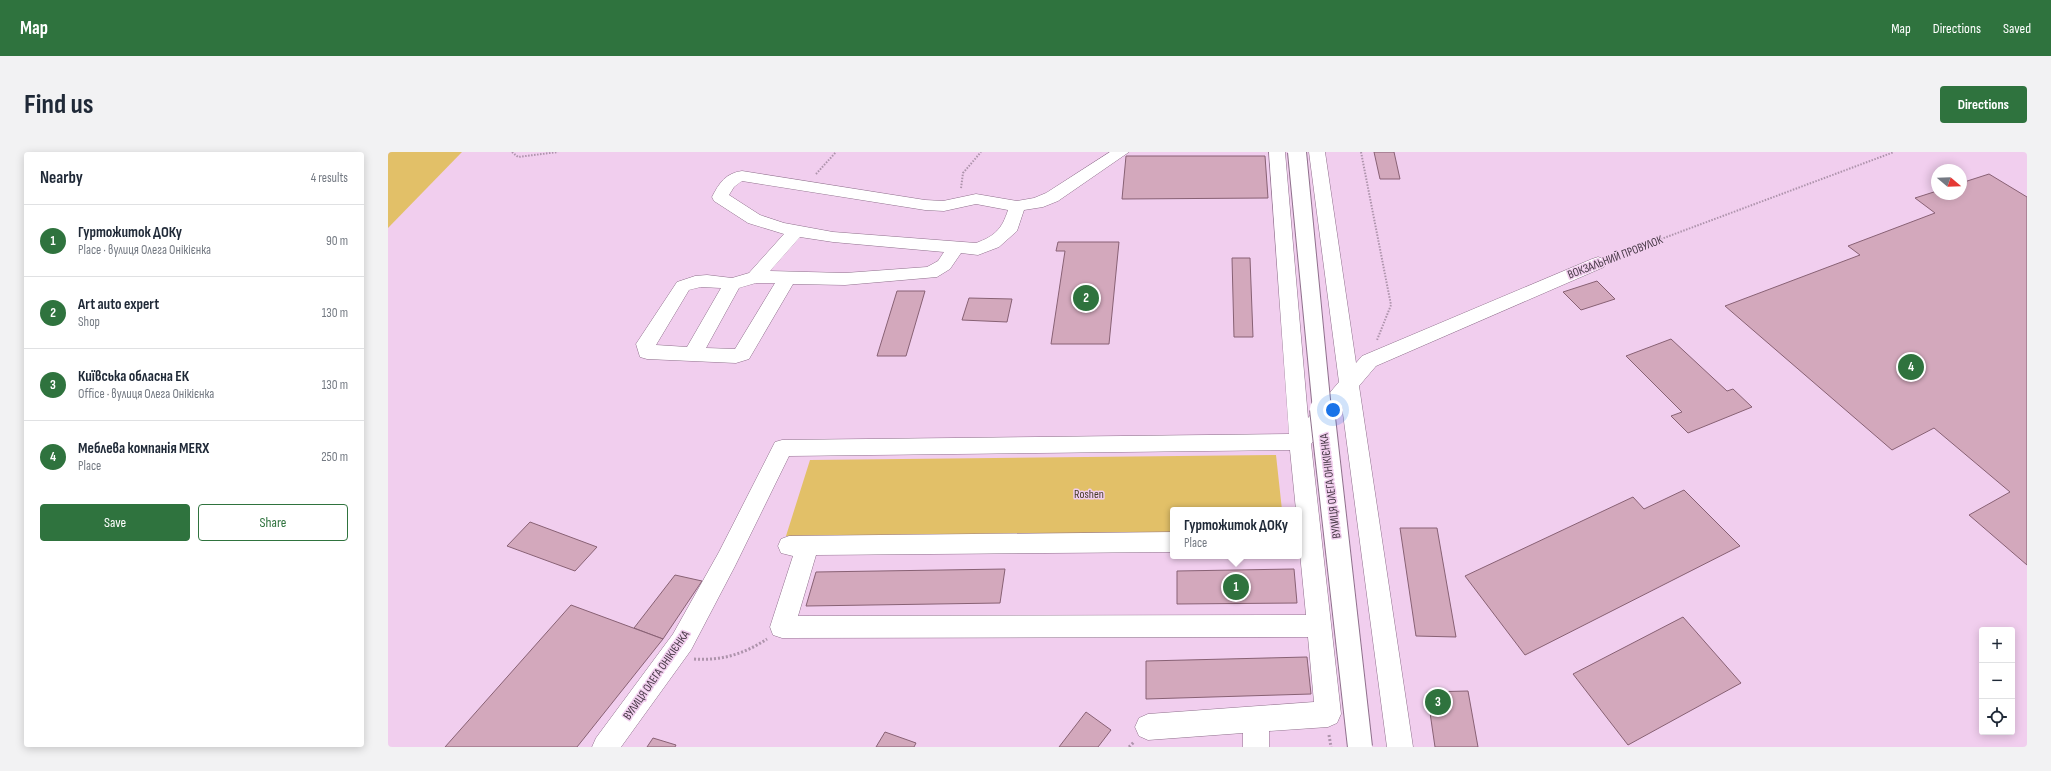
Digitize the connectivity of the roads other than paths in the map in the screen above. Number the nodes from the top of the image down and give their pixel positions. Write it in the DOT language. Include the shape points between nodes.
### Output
graph roads {
  1 [pos="1120,152"];
  2 [pos="1297,152"];
  3 [pos="1277,158"];
  4 [pos="1318,158"];
  5 [pos="1017,206"];
  6 [pos="796,230"];
  7 [pos="956,247"];
  8 [pos="1598,263"];
  9 [pos="755,277"];
  10 [pos="787,278"];
  11 [pos="732,284"];
  12 [pos="693,353"];
  13 [pos="1349,384"];
  14 [pos="1300,442"];
  15 [pos="1304,541"];
  16 [pos="1170,542"];
  17 [pos="1318,626"];
  18 [pos="1256,721"];
  19 [pos="1148,726"];
  20 [pos="605,747"];
  21 [pos="1256,747"];
  22 [pos="1360,747"];
  23 [pos="1400,747"];
  1 -- 5 [label="street" via="1045,200"];
  2 -- 22 [label="main road, ВУЛИЦЯ ОЛЕГА ОНІКІЄНКА, bridge" via="1315,350"];
  3 -- 4 [label="street"];
  3 -- 14 [label="street"];
  4 -- 13 [label="street"];
  5 -- 6 [label="street" via="976,199 944,206 925,204 738,176 728,183 720,198 754,219"];
  5 -- 7 [label="street" via="1011,227 994,243 978,249"];
  6 -- 7 [label="street" via="833,237"];
  6 -- 9 [label="street"];
  7 -- 10 [label="street" via="944,264 931,273 845,279"];
  8 -- 13 [label="street, ВОКЗАЛЬНИЙ ПРОВУЛОК" via="1369,361"];
  9 -- 10 [label="street"];
  9 -- 11 [label="street"];
  10 -- 12 [label="street" via="742,354 736,356"];
  11 -- 12 [label="street"];
  11 -- 12 [label="street" via="700,280 683,286 646,344 645,350"];
  13 -- 14 [label="street, ВОКЗАЛЬНИЙ ПРОВУЛОК"];
  13 -- 23 [label="street"];
  14 -- 15 [label="street"];
  14 -- 20 [label="street, ВУЛИЦЯ ОЛЕГА ОНІКІЄНКА" via="782,448 682,642"];
  15 -- 17 [label="street"];
  16 -- 17 [label="street" via="798,546 782,627"];
  17 -- 18 [label="street" via="1328,714"];
  18 -- 19 [label="street"];
  18 -- 21 [label="street"];
}
